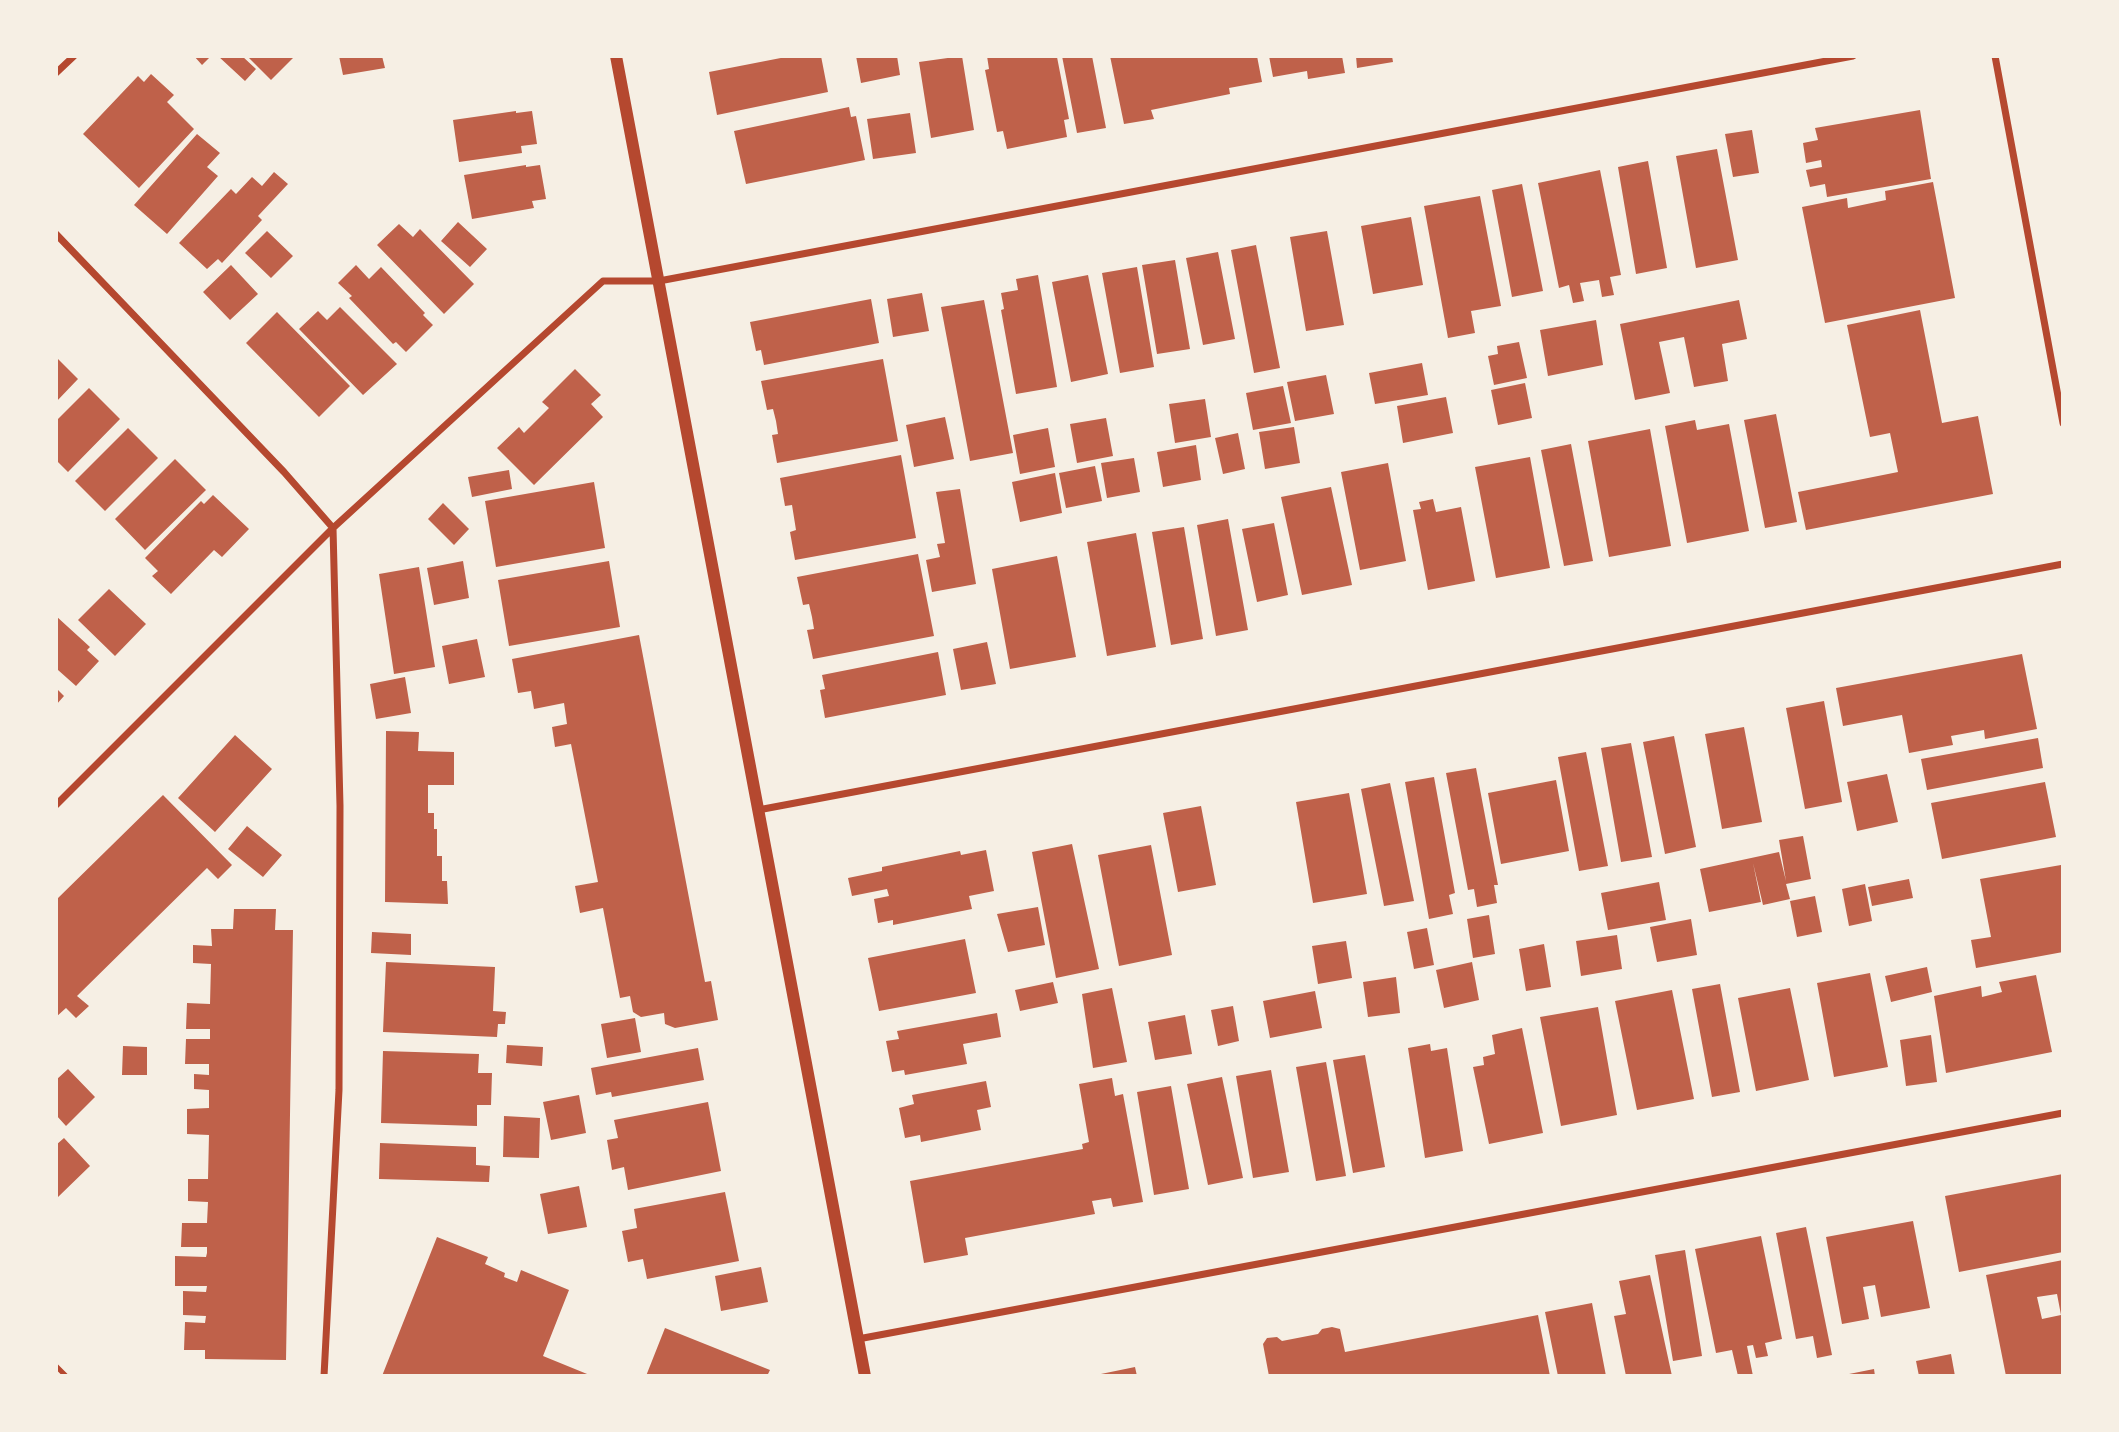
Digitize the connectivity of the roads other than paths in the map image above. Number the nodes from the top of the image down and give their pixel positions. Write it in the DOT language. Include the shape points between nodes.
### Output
graph roads {
  1 [pos="74,56"];
  2 [pos="616,56"];
  3 [pos="1853,56"];
  4 [pos="1995,56"];
  5 [pos="56,73"];
  6 [pos="56,234"];
  7 [pos="659,281"];
  8 [pos="2063,423"];
  9 [pos="333,528"];
  10 [pos="2063,564"];
  11 [pos="56,805"];
  12 [pos="758,810"];
  13 [pos="2063,1113"];
  14 [pos="858,1339"];
  15 [pos="56,1366"];
  16 [pos="66,1376"];
  17 [pos="324,1376"];
  18 [pos="865,1376"];
  1 -- 5 [label="street"];
  2 -- 7 [label="street"];
  3 -- 7 [label="street"];
  4 -- 8 [label="street"];
  6 -- 9 [label="street"];
  7 -- 9 [label="street" via="603,281"];
  7 -- 12 [label="street"];
  9 -- 11 [label="street"];
  9 -- 17 [label="street" via="340,806 339,1090"];
  10 -- 12 [label="street"];
  12 -- 14 [label="street"];
  13 -- 14 [label="street"];
  14 -- 18 [label="street"];
  15 -- 16 [label="lane"];
}
